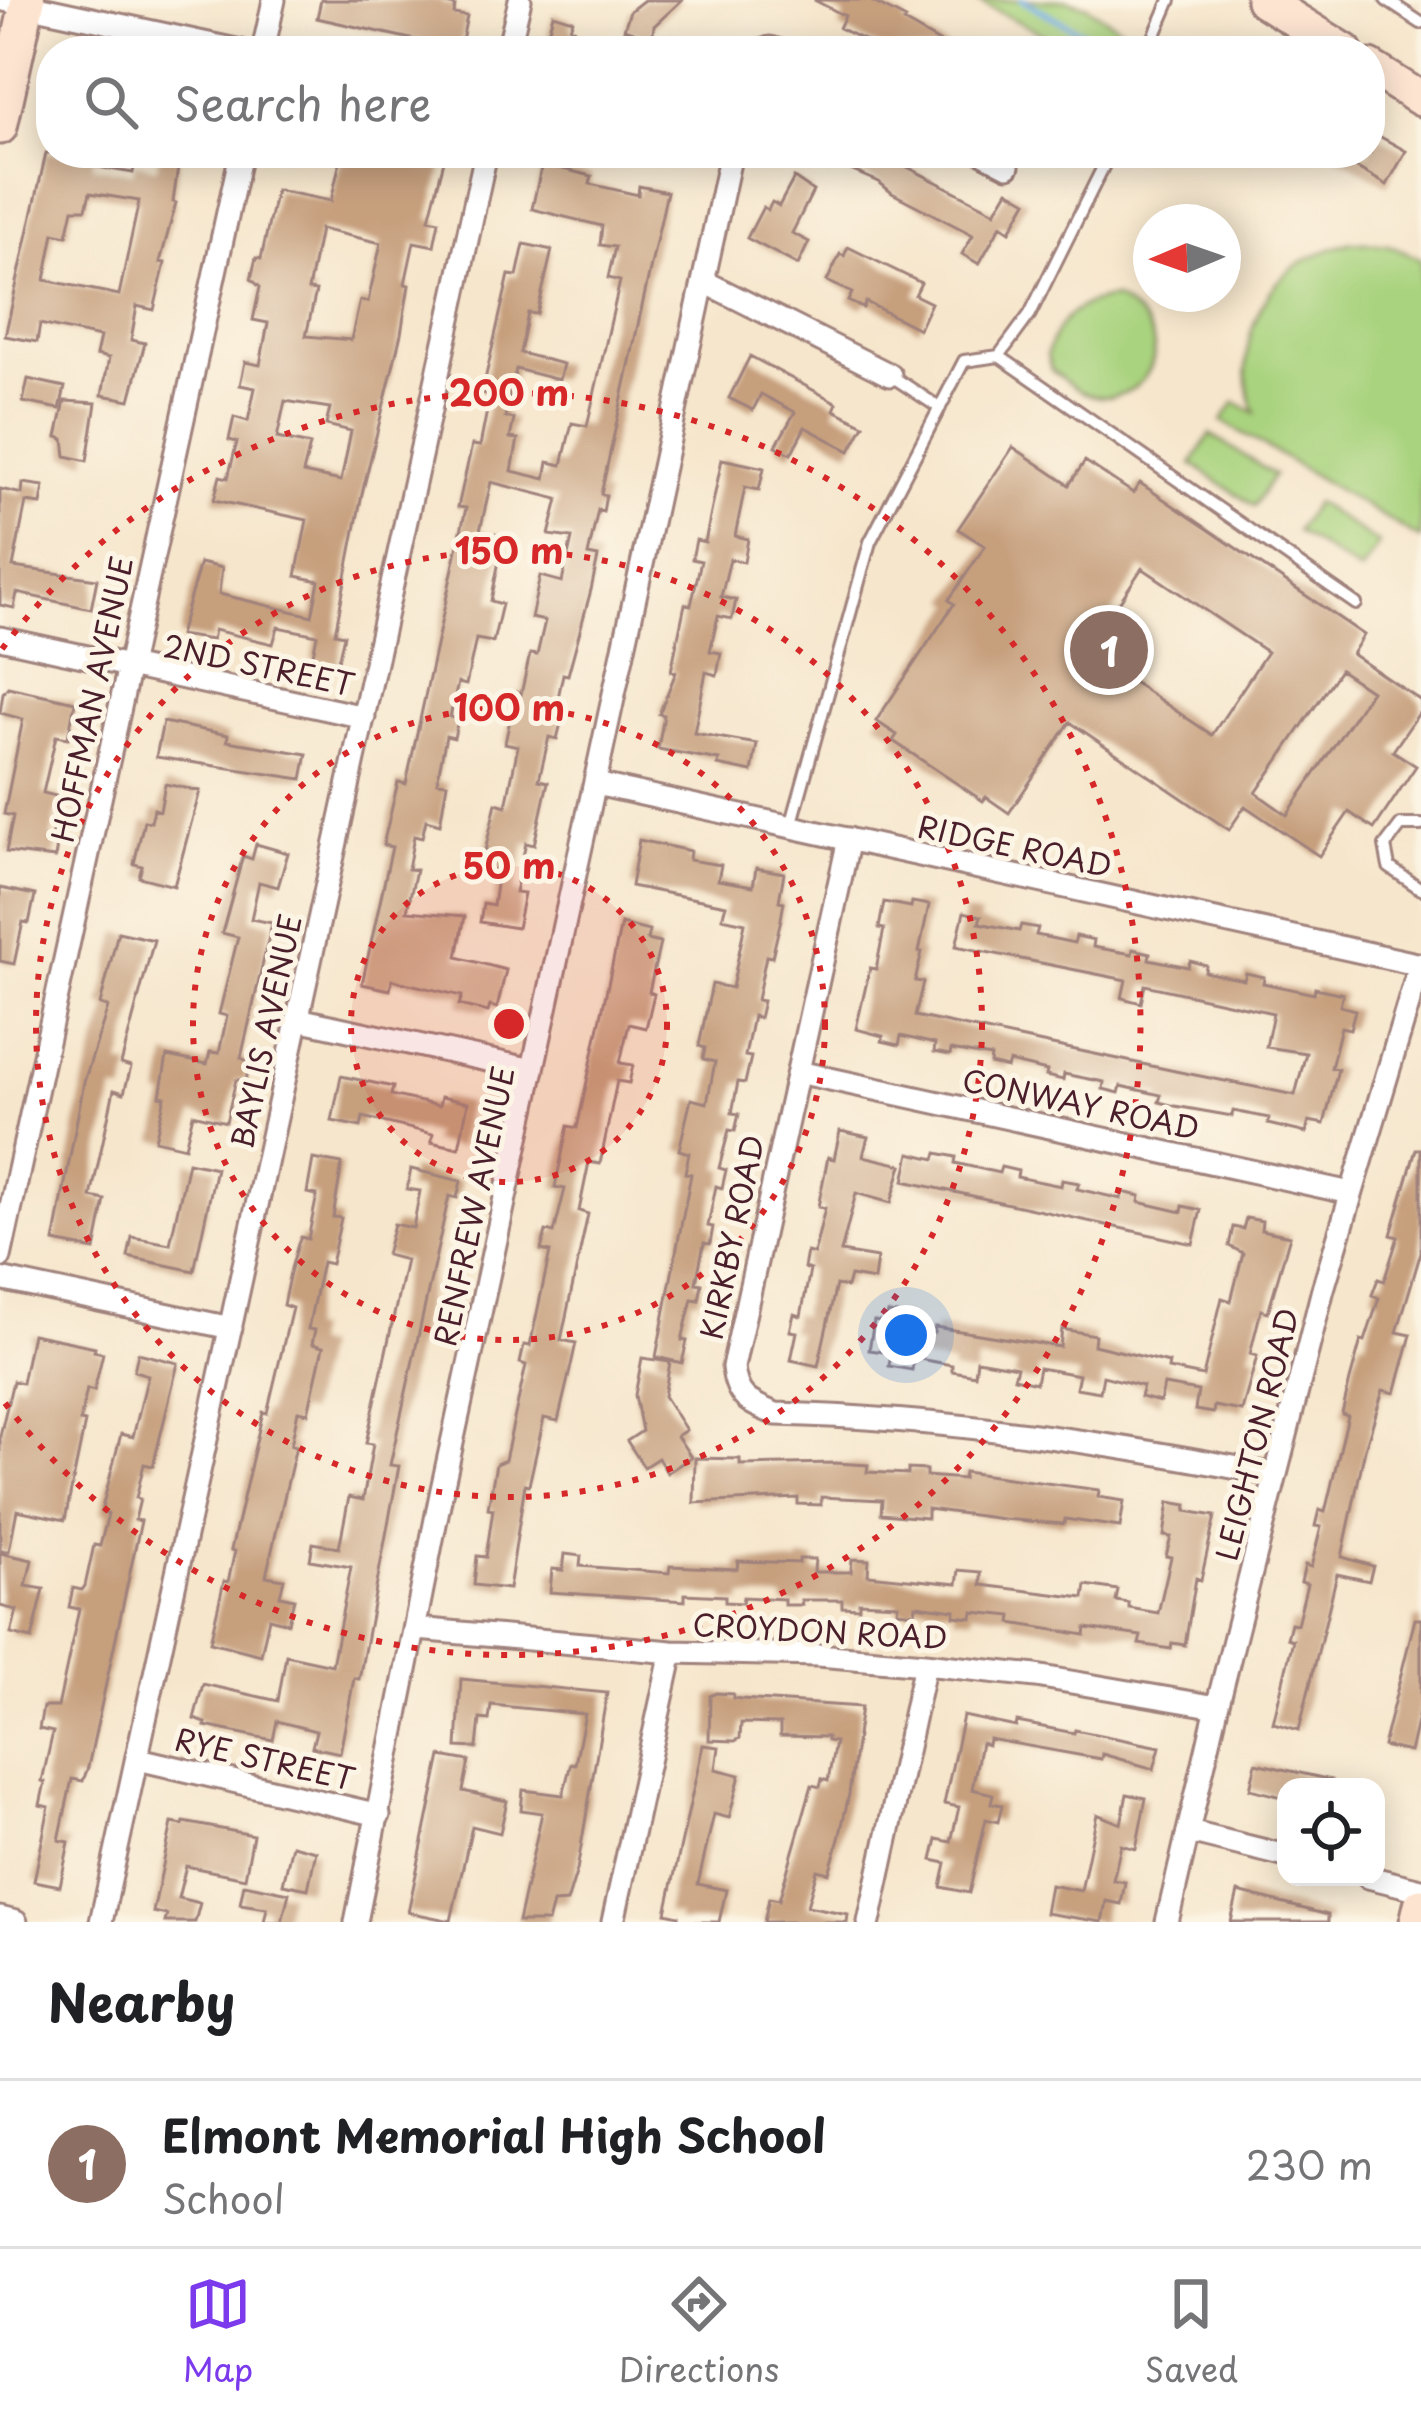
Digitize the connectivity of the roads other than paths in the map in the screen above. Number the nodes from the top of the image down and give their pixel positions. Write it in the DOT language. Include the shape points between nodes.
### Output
graph roads {
  1 [pos="274,0"];
  2 [pos="520,0"];
  3 [pos="1170,0"];
  4 [pos="1386,0"];
  5 [pos="20,2"];
  6 [pos="1284,5"];
  7 [pos="1421,23"];
  8 [pos="173,36"];
  9 [pos="266,36"];
  10 [pos="512,36"];
  11 [pos="1154,36"];
  12 [pos="1326,36"];
  13 [pos="1385,76"];
  14 [pos="1421,99"];
  15 [pos="0,127"];
  16 [pos="238,168"];
  17 [pos="483,168"];
  18 [pos="722,168"];
  19 [pos="1103,168"];
  20 [pos="705,282"];
  21 [pos="999,356"];
  22 [pos="890,375"];
  23 [pos="940,408"];
  24 [pos="1356,604"];
  25 [pos="0,638"];
  26 [pos="129,666"];
  27 [pos="364,717"];
  28 [pos="596,784"];
  29 [pos="1421,824"];
  30 [pos="791,826"];
  31 [pos="849,839"];
  32 [pos="1421,890"];
  33 [pos="1421,965"];
  34 [pos="298,1019"];
  35 [pos="533,1070"];
  36 [pos="798,1072"];
  37 [pos="1351,1192"];
  38 [pos="0,1257"];
  39 [pos="0,1279"];
  40 [pos="231,1328"];
  41 [pos="1276,1475"];
  42 [pos="417,1629"];
  43 [pos="672,1652"];
  44 [pos="925,1664"];
  45 [pos="1217,1707"];
  46 [pos="138,1760"];
  47 [pos="379,1814"];
  48 [pos="1190,1832"];
  49 [pos="1277,1854"];
  50 [pos="1385,1881"];
  51 [pos="1421,1890"];
  52 [pos="1421,1905"];
  53 [pos="0,1918"];
  54 [pos="16,1922"];
  55 [pos="101,1922"];
  56 [pos="356,1922"];
  57 [pos="613,1922"];
  58 [pos="869,1922"];
  59 [pos="1167,1922"];
  60 [pos="1417,1922"];
  1 -- 9 [label="street"];
  2 -- 10 [label="street"];
  3 -- 11 [label="lane"];
  4 -- 7 [label="lane"];
  5 -- 8 [label="street"];
  5 -- 15 [label="main road"];
  6 -- 12 [label="main road"];
  13 -- 14 [label="main road"];
  16 -- 26 [label="street, HOFFMAN AVENUE"];
  17 -- 27 [label="street, BAYLIS AVENUE"];
  18 -- 20 [label="street, RENFREW AVENUE"];
  19 -- 21 [label="lane" via="1030,314"];
  20 -- 22 [label="street"];
  20 -- 28 [label="street, RENFREW AVENUE"];
  21 -- 23 [label="lane" via="964,361"];
  21 -- 24 [label="lane"];
  22 -- 23 [label="lane"];
  23 -- 30 [label="lane" via="870,542"];
  25 -- 26 [label="street, 2ND STREET"];
  26 -- 27 [label="street, 2ND STREET"];
  26 -- 38 [label="street, HOFFMAN AVENUE"];
  27 -- 34 [label="street, BAYLIS AVENUE"];
  28 -- 30 [label="street, RIDGE ROAD"];
  28 -- 35 [label="street, RENFREW AVENUE"];
  29 -- 32 [label="lane" via="1402,825 1385,846 1389,867"];
  30 -- 31 [label="street, RIDGE ROAD"];
  31 -- 33 [label="street, RIDGE ROAD"];
  31 -- 36 [label="street, KIRKBY ROAD"];
  33 -- 37 [label="street, LEIGHTON ROAD"];
  34 -- 35 [label="street"];
  34 -- 40 [label="street, BAYLIS AVENUE"];
  35 -- 42 [label="street, RENFREW AVENUE"];
  36 -- 37 [label="street, CONWAY ROAD"];
  36 -- 41 [label="street, KIRKBY ROAD" via="733,1367 744,1401 776,1414 1007,1430"];
  37 -- 41 [label="street, LEIGHTON ROAD"];
  39 -- 40 [label="street"];
  40 -- 46 [label="street, BAYLIS AVENUE"];
  41 -- 45 [label="street, LEIGHTON ROAD"];
  42 -- 43 [label="street, CROYDON ROAD"];
  42 -- 47 [label="street, RENFREW AVENUE"];
  43 -- 44 [label="street, CROYDON ROAD"];
  43 -- 57 [label="street"];
  44 -- 45 [label="street, CROYDON ROAD"];
  44 -- 58 [label="street"];
  45 -- 48 [label="street, LEIGHTON ROAD"];
  46 -- 47 [label="street, RYE STREET"];
  46 -- 55 [label="street, BAYLIS AVENUE"];
  47 -- 56 [label="street, RENFREW AVENUE"];
  48 -- 49 [label="street"];
  48 -- 59 [label="street, LEIGHTON ROAD"];
  50 -- 51 [label="street"];
  52 -- 60 [label="main road"];
  53 -- 54 [label="street"];
}
